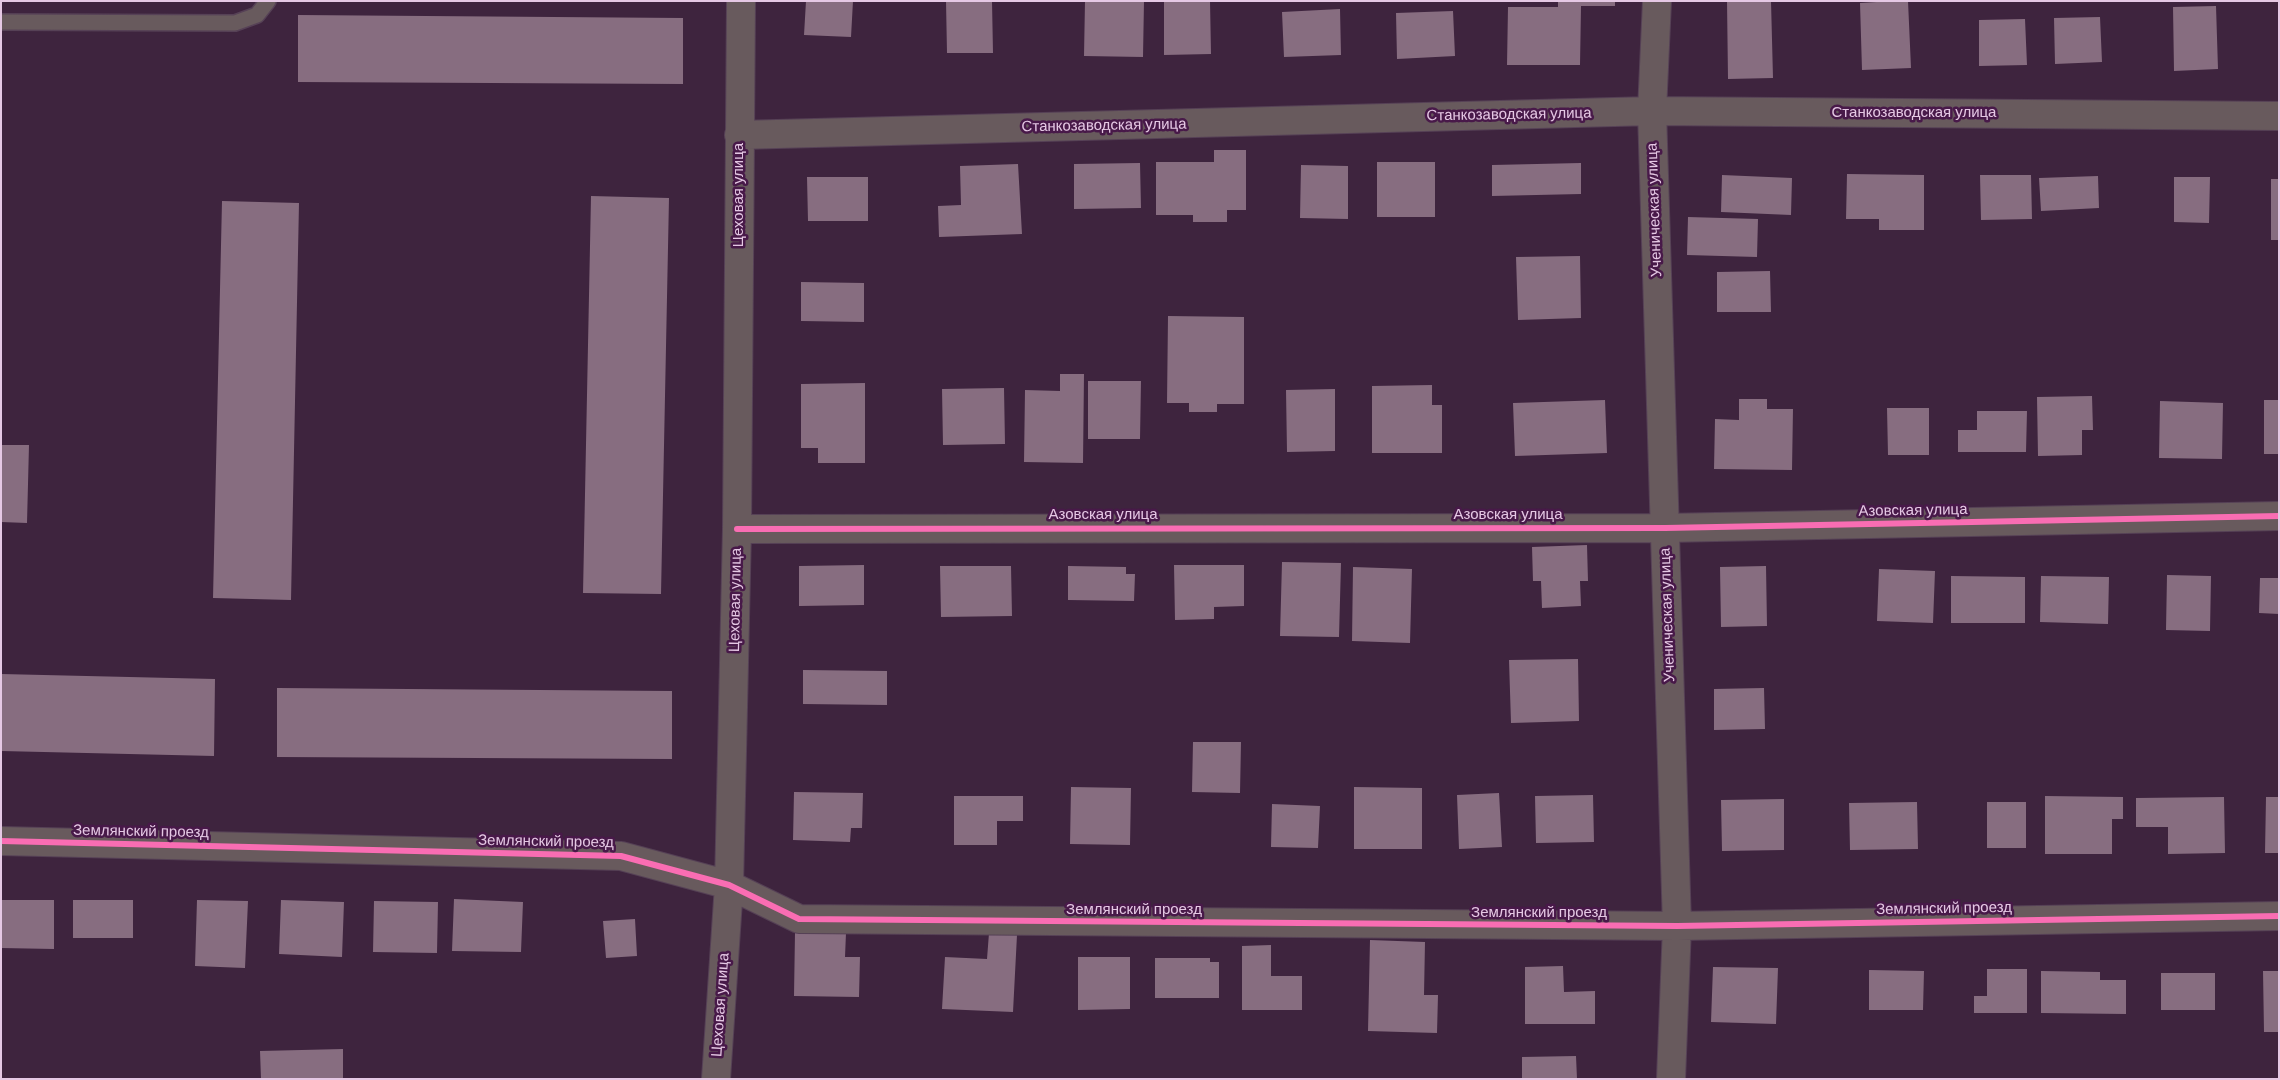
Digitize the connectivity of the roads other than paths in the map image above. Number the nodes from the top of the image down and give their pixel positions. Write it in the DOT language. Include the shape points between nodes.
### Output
graph roads {
  1 [pos="268,1"];
  2 [pos="742,1"];
  3 [pos="1657,1"];
  4 [pos="1,22"];
  5 [pos="1652,112"];
  6 [pos="2279,116"];
  7 [pos="739,135"];
  8 [pos="2279,516"];
  9 [pos="1665,528"];
  10 [pos="737,529"];
  11 [pos="1,841"];
  12 [pos="729,885"];
  13 [pos="2279,916"];
  14 [pos="1676,926"];
  15 [pos="716,1079"];
  16 [pos="1671,1079"];
  1 -- 4 [label="lane" via="257,15 234,23"];
  2 -- 7 [label="street, Цеховая улица"];
  3 -- 5 [label="street, Ученическая улица"];
  5 -- 6 [label="street, Станкозаводская улица"];
  5 -- 7 [label="street, Станкозаводская улица"];
  5 -- 9 [label="street, Ученическая улица"];
  7 -- 10 [label="street, Цеховая улица"];
  8 -- 9 [label="street, Азовская улица"];
  9 -- 10 [label="street, Азовская улица"];
  9 -- 14 [label="street, Ученическая улица"];
  10 -- 12 [label="street, Цеховая улица"];
  11 -- 12 [label="street, Землянский проезд" via="621,856"];
  12 -- 14 [label="street, Землянский проезд" via="799,919"];
  12 -- 15 [label="street, Цеховая улица"];
  13 -- 14 [label="street, Землянский проезд"];
  14 -- 16 [label="street, Ученическая улица"];
}
